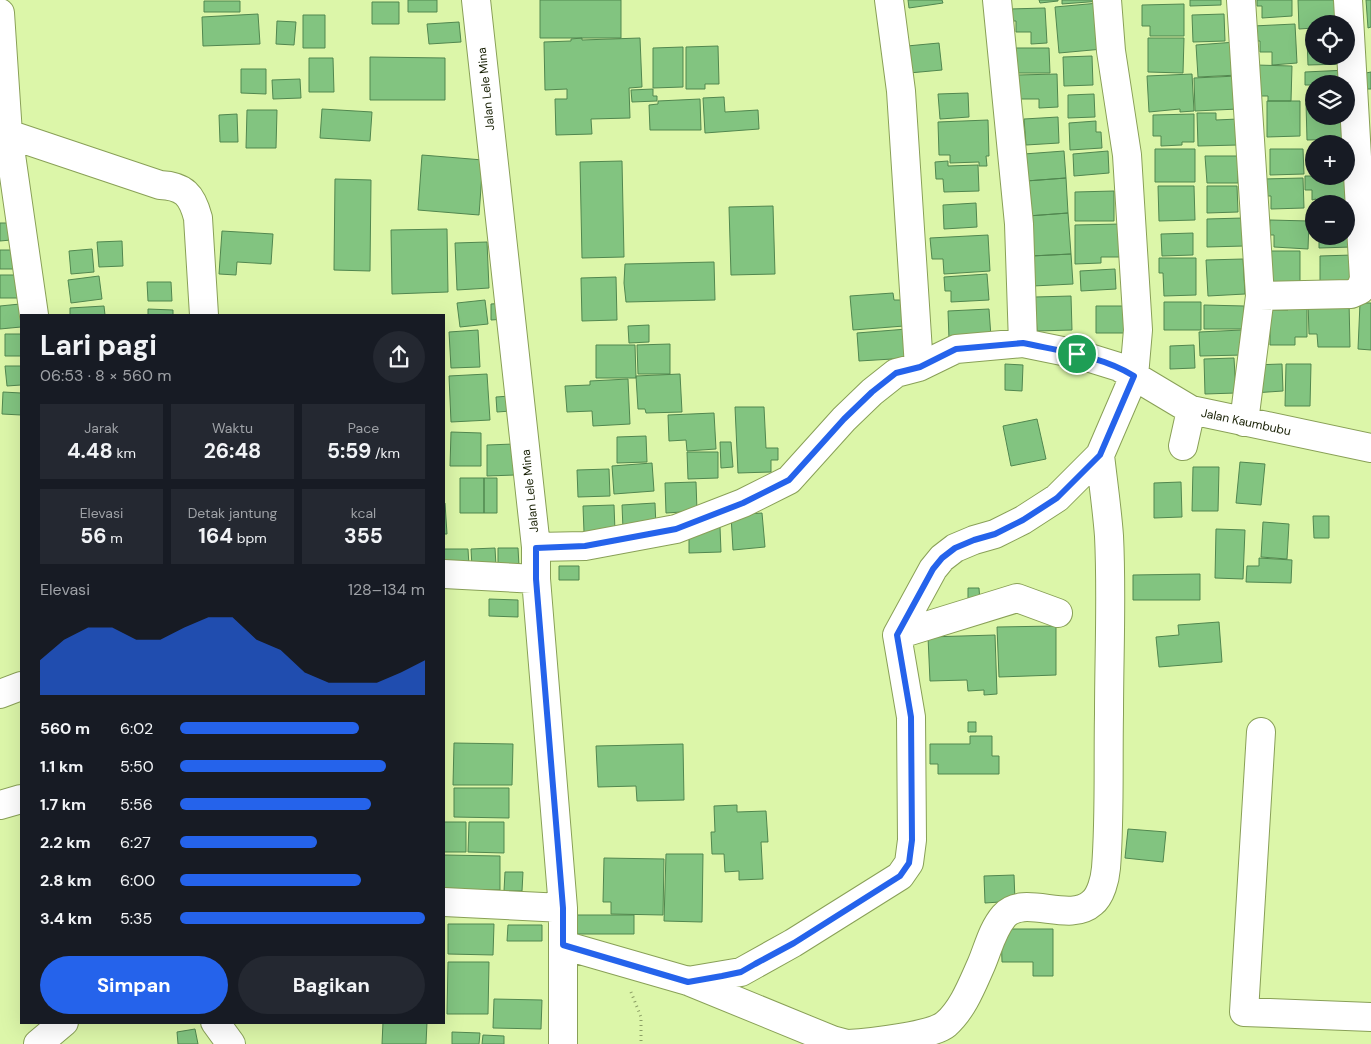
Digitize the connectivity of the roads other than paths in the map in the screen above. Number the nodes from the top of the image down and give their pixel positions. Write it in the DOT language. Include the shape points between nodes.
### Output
graph roads {
  1 [pos="476,0"];
  2 [pos="889,0"];
  3 [pos="997,0"];
  4 [pos="1107,0"];
  5 [pos="1241,0"];
  6 [pos="1348,0"];
  7 [pos="0,13"];
  8 [pos="4,135"];
  9 [pos="1260,296"];
  10 [pos="34,314"];
  11 [pos="204,314"];
  12 [pos="1023,343"];
  13 [pos="920,367"];
  14 [pos="1134,376"];
  15 [pos="1191,410"];
  16 [pos="1244,422"];
  17 [pos="1183,446"];
  18 [pos="1371,448"];
  19 [pos="1100,455"];
  20 [pos="536,548"];
  21 [pos="445,574"];
  22 [pos="536,579"];
  23 [pos="1058,613"];
  24 [pos="897,635"];
  25 [pos="20,686"];
  26 [pos="0,694"];
  27 [pos="1261,732"];
  28 [pos="20,799"];
  29 [pos="0,805"];
  30 [pos="445,902"];
  31 [pos="563,908"];
  32 [pos="563,945"];
  33 [pos="688,982"];
  34 [pos="1371,1018"];
  35 [pos="62,1024"];
  36 [pos="216,1024"];
  37 [pos="889,1042"];
  38 [pos="38,1044"];
  39 [pos="231,1044"];
  40 [pos="563,1044"];
  41 [pos="847,1044"];
  1 -- 20 [label="street, Jalan Lele Mina"];
  2 -- 13 [label="street" via="901,91"];
  3 -- 12 [label="street" via="1019,224"];
  4 -- 14 [label="street" via="1111,51 1127,155 1138,330"];
  5 -- 9 [label="street"];
  6 -- 9 [label="street" via="1364,279 1360,290 1351,294"];
  7 -- 8 [label="street"];
  8 -- 10 [label="street"];
  8 -- 11 [label="street" via="160,185 174,186 187,193 198,218"];
  9 -- 16 [label="street"];
  12 -- 13 [label="street, Jalan Kaumbubu" via="956,349"];
  12 -- 14 [label="street, Jalan Kaumbubu" via="1077,354 1119,367"];
  13 -- 20 [label="street, Jalan Kaumbubu" via="896,373 844,419 789,480 743,503 676,529 585,546"];
  14 -- 15 [label="street, Jalan Kaumbubu"];
  14 -- 19 [label="street"];
  15 -- 16 [label="street, Jalan Kaumbubu"];
  15 -- 17 [label="street"];
  16 -- 18 [label="street, Jalan Kaumbubu"];
  19 -- 24 [label="street" via="1044,507 995,534 955,548 942,558"];
  19 -- 37 [label="street" via="1109,536 1110,610 1106,868 1102,887 1093,903 1075,911 1023,907 1004,915 957,1012 944,1026"];
  20 -- 22 [label="street, Jalan Lele Mina"];
  21 -- 22 [label="street"];
  22 -- 31 [label="street, Jalan Lele Mina"];
  23 -- 24 [label="street" via="1017,598"];
  24 -- 33 [label="street" via="911,717 912,840 909,863 900,876 794,943 741,972"];
  25 -- 26 [label="street"];
  27 -- 34 [label="street" via="1244,1012"];
  28 -- 29 [label="street"];
  30 -- 31 [label="street"];
  31 -- 32 [label="street, Jalan Lele Mina"];
  32 -- 33 [label="street"];
  32 -- 40 [label="street, Jalan Lele Mina"];
  33 -- 41 [label="street"];
  35 -- 38 [label="street"];
  36 -- 39 [label="street"];
  37 -- 41 [label="street"];
}
